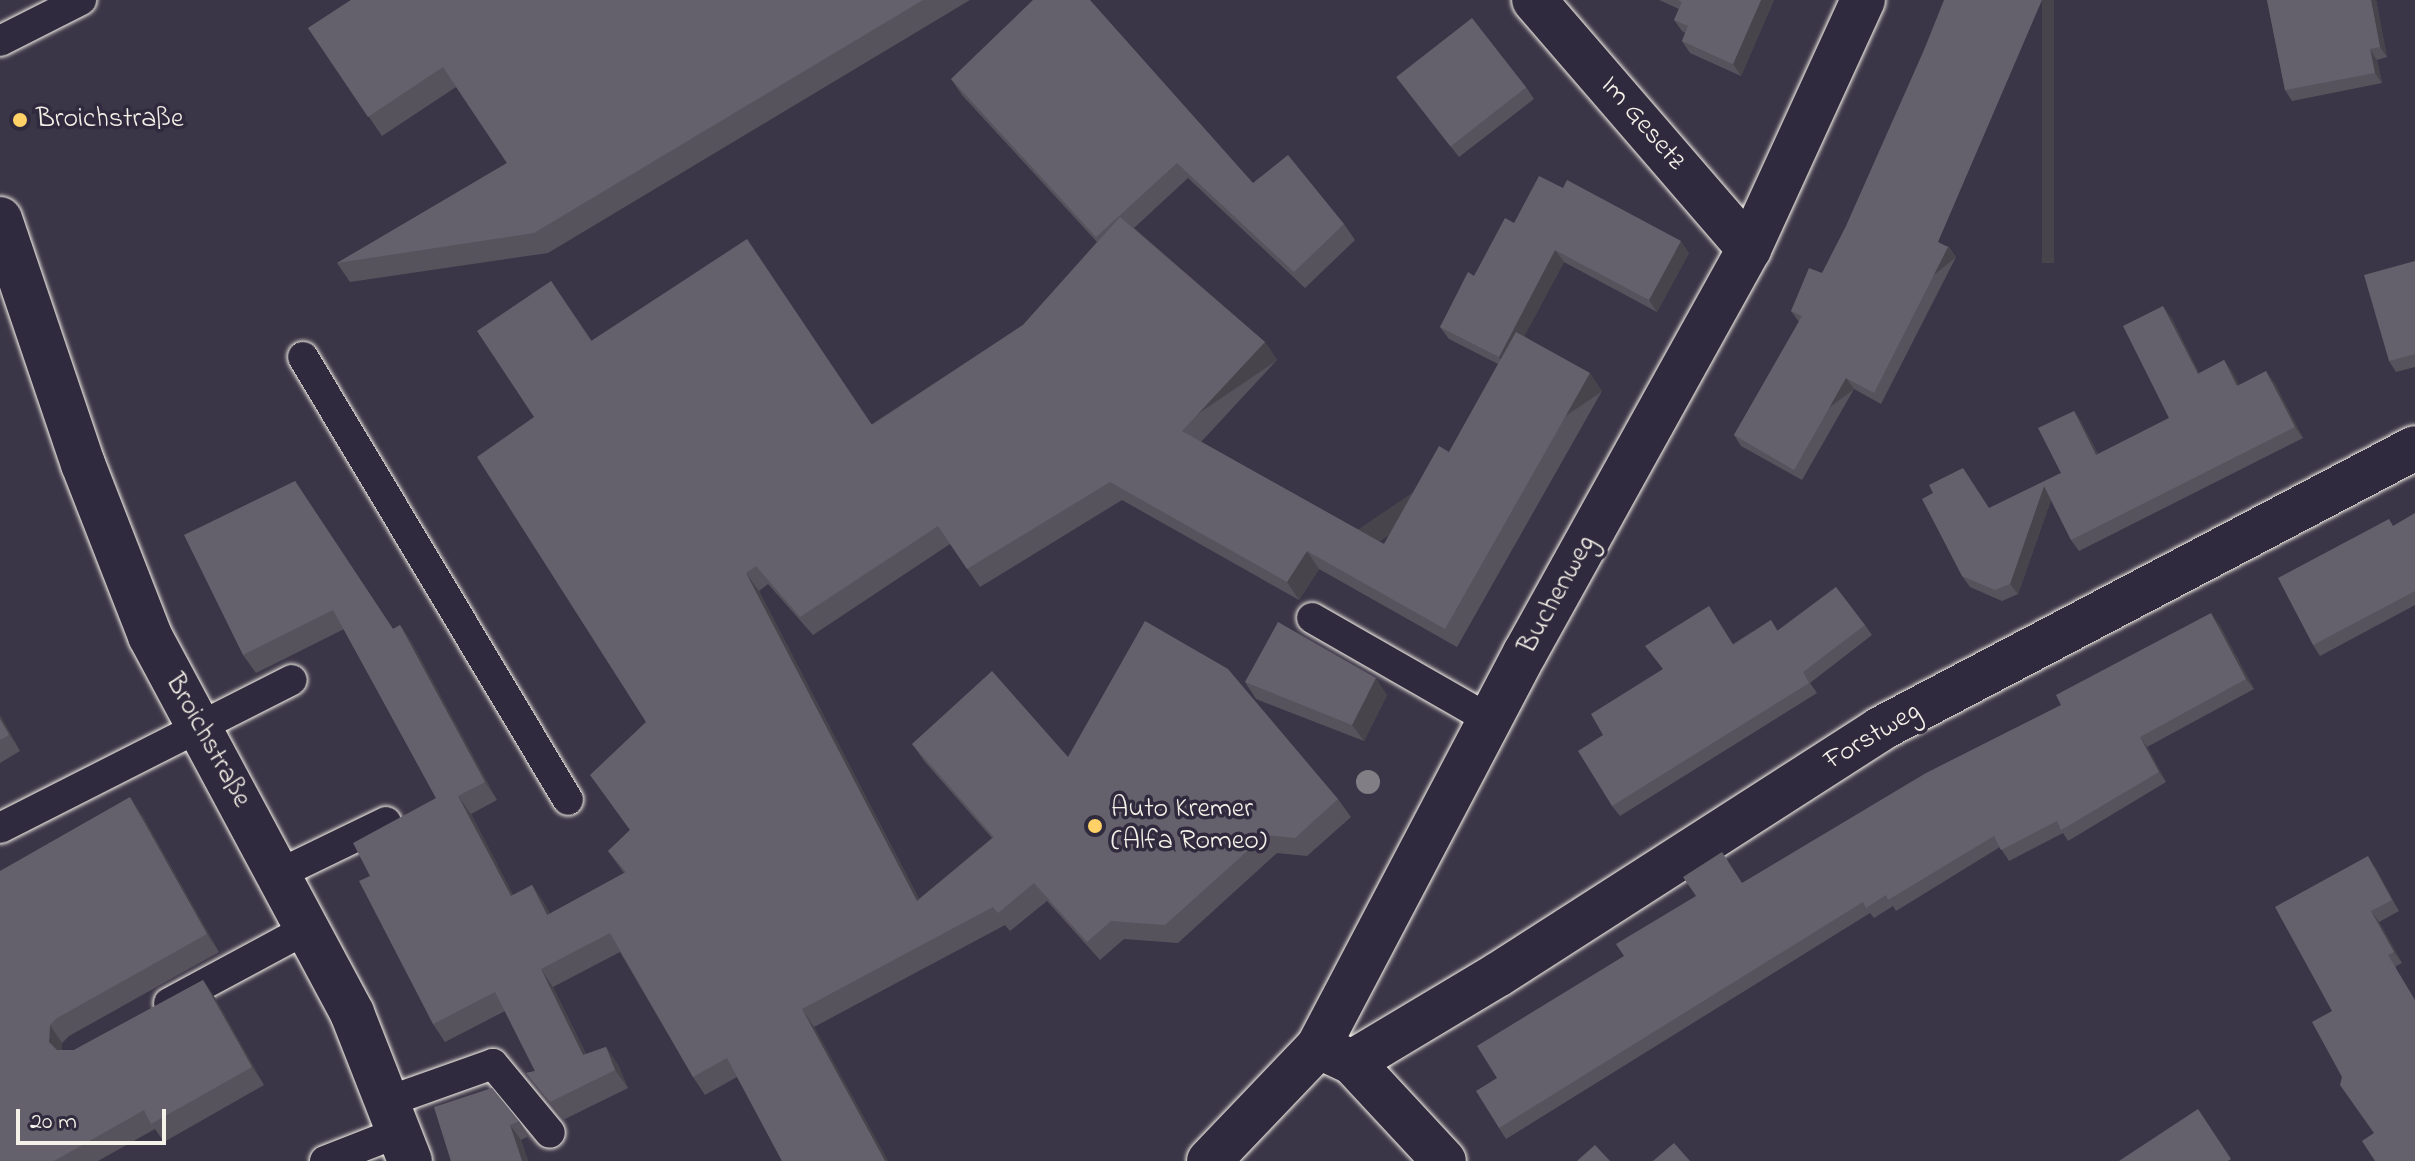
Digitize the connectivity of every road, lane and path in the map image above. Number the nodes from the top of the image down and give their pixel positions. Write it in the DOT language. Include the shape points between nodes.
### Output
graph roads {
  1 [pos="81,0"];
  2 [pos="1534,0"];
  3 [pos="1863,0"];
  4 [pos="0,41"];
  5 [pos="0,219"];
  6 [pos="1749,249"];
  7 [pos="303,357"];
  8 [pos="2415,448"];
  9 [pos="1312,618"];
  10 [pos="292,680"];
  11 [pos="1490,720"];
  12 [pos="198,725"];
  13 [pos="568,800"];
  14 [pos="386,822"];
  15 [pos="0,828"];
  16 [pos="279,874"];
  17 [pos="308,928"];
  18 [pos="146,1015"];
  19 [pos="1335,1054"];
  20 [pos="550,1133"];
  21 [pos="402,1139"];
  22 [pos="325,1161"];
  23 [pos="1209,1161"];
  24 [pos="1444,1161"];
  1 -- 4 [label="lane"];
  2 -- 6 [label="street, Im Gesetz"];
  3 -- 6 [label="street, Buchenweg"];
  5 -- 12 [label="street, Broichstraße" via="83,464 144,623"];
  6 -- 11 [label="street, Buchenweg"];
  7 -- 13 [label="lane"];
  8 -- 19 [label="street, Forstweg" via="1880,729 1499,974"];
  9 -- 11 [label="lane"];
  10 -- 12 [label="lane"];
  11 -- 19 [label="street, Buchenweg"];
  12 -- 15 [label="lane"];
  12 -- 16 [label="street, Broichstraße"];
  14 -- 16 [label="lane"];
  16 -- 17 [label="street, Broichstraße"];
  17 -- 18 [label="lane"];
  17 -- 21 [label="street, Broichstraße"];
  19 -- 23 [label="street, Buchenweg"];
  19 -- 24 [label="street"];
  20 -- 21 [label="lane" via="493,1064"];
  21 -- 22 [label="lane"];
}
